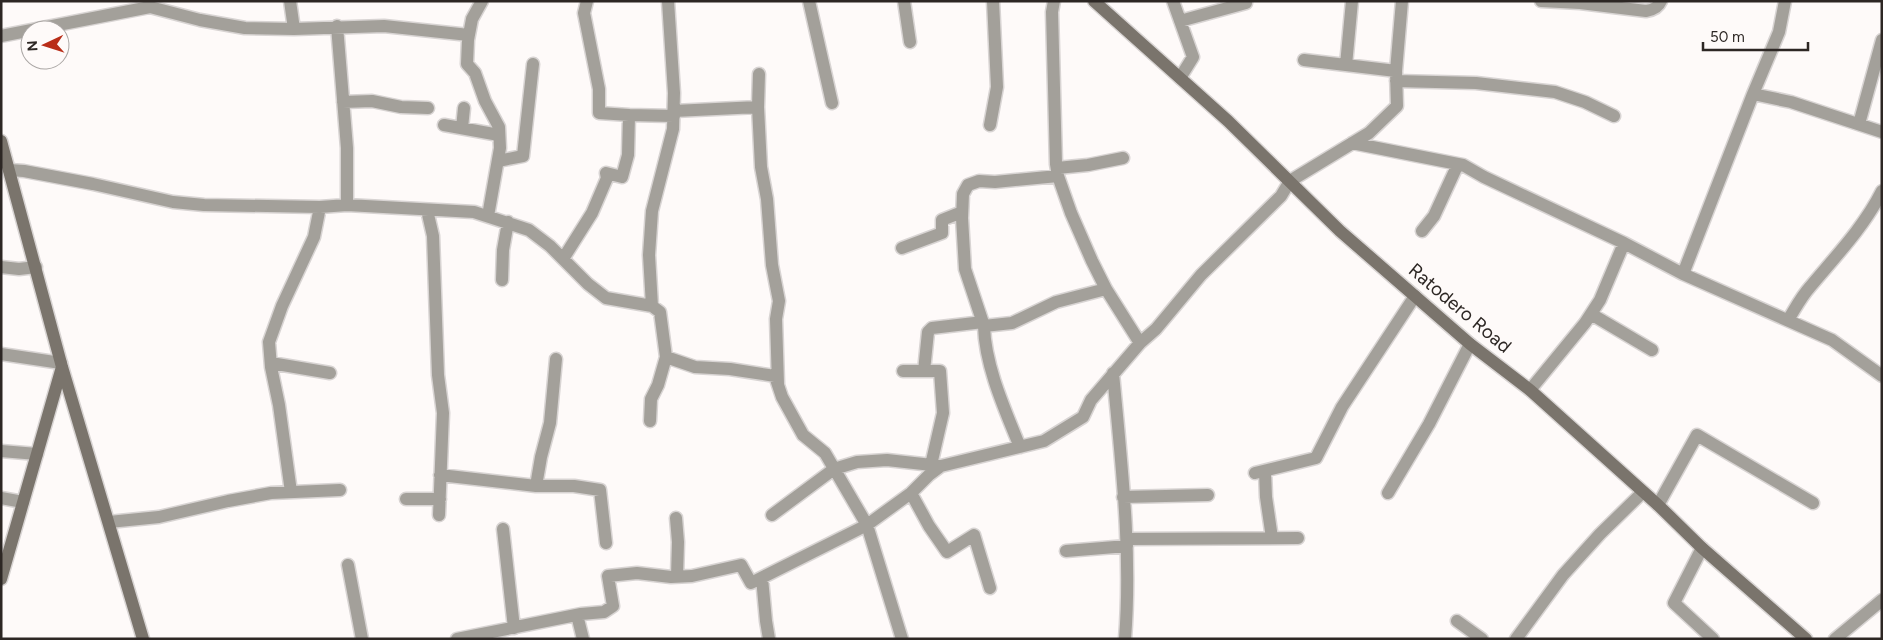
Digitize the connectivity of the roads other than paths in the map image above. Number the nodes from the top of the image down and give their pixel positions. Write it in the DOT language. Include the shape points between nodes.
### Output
graph roads {
  1 [pos="290,1"];
  2 [pos="482,1"];
  3 [pos="586,1"];
  4 [pos="668,1"];
  5 [pos="809,1"];
  6 [pos="904,1"];
  7 [pos="993,1"];
  8 [pos="1054,1"];
  9 [pos="1094,1"];
  10 [pos="1173,1"];
  11 [pos="1352,1"];
  12 [pos="1402,1"];
  13 [pos="1541,1"];
  14 [pos="1661,1"];
  15 [pos="1785,1"];
  16 [pos="1580,2"];
  17 [pos="1246,3"];
  18 [pos="173,6"];
  19 [pos="1180,21"];
  20 [pos="337,26"];
  21 [pos="294,29"];
  22 [pos="469,35"];
  23 [pos="1,36"];
  24 [pos="1882,40"];
  25 [pos="910,42"];
  26 [pos="1304,60"];
  27 [pos="533,64"];
  28 [pos="1346,65"];
  29 [pos="1878,73"];
  30 [pos="759,74"];
  31 [pos="1396,76"];
  32 [pos="1180,78"];
  33 [pos="1753,94"];
  34 [pos="343,102"];
  35 [pos="832,103"];
  36 [pos="758,107"];
  37 [pos="428,108"];
  38 [pos="464,108"];
  39 [pos="674,114"];
  40 [pos="629,115"];
  41 [pos="1614,116"];
  42 [pos="1859,124"];
  43 [pos="444,125"];
  44 [pos="990,125"];
  45 [pos="462,128"];
  46 [pos="1882,132"];
  47 [pos="499,135"];
  48 [pos="1,141"];
  49 [pos="1352,143"];
  50 [pos="1123,158"];
  51 [pos="498,162"];
  52 [pos="1458,164"];
  53 [pos="1058,172"];
  54 [pos="7,176"];
  55 [pos="1290,181"];
  56 [pos="1882,191"];
  57 [pos="348,205"];
  58 [pos="320,207"];
  59 [pos="427,210"];
  60 [pos="962,212"];
  61 [pos="488,216"];
  62 [pos="508,222"];
  63 [pos="1422,231"];
  64 [pos="1624,243"];
  65 [pos="902,248"];
  66 [pos="563,259"];
  67 [pos="1,267"];
  68 [pos="36,267"];
  69 [pos="1683,274"];
  70 [pos="502,280"];
  71 [pos="1106,289"];
  72 [pos="1415,296"];
  73 [pos="652,306"];
  74 [pos="1591,314"];
  75 [pos="1788,320"];
  76 [pos="984,324"];
  77 [pos="1140,342"];
  78 [pos="1470,344"];
  79 [pos="1652,350"];
  80 [pos="1,354"];
  81 [pos="666,357"];
  82 [pos="556,359"];
  83 [pos="271,363"];
  84 [pos="62,365"];
  85 [pos="903,371"];
  86 [pos="924,371"];
  87 [pos="330,373"];
  88 [pos="1113,373"];
  89 [pos="1882,376"];
  90 [pos="778,385"];
  91 [pos="1530,390"];
  92 [pos="650,421"];
  93 [pos="1020,447"];
  94 [pos="1,451"];
  95 [pos="37,454"];
  96 [pos="936,466"];
  97 [pos="834,468"];
  98 [pos="440,475"];
  99 [pos="536,486"];
  100 [pos="340,490"];
  101 [pos="291,492"];
  102 [pos="1388,492"];
  103 [pos="1643,492"];
  104 [pos="911,493"];
  105 [pos="1208,495"];
  106 [pos="1123,497"];
  107 [pos="1,498"];
  108 [pos="406,499"];
  109 [pos="440,499"];
  110 [pos="23,502"];
  111 [pos="1813,503"];
  112 [pos="1658,505"];
  113 [pos="439,515"];
  114 [pos="772,515"];
  115 [pos="676,518"];
  116 [pos="109,522"];
  117 [pos="867,525"];
  118 [pos="503,529"];
  119 [pos="1272,538"];
  120 [pos="1298,538"];
  121 [pos="606,543"];
  122 [pos="1127,543"];
  123 [pos="1702,548"];
  124 [pos="1066,551"];
  125 [pos="348,565"];
  126 [pos="677,577"];
  127 [pos="762,578"];
  128 [pos="1,579"];
  129 [pos="990,588"];
  130 [pos="1882,600"];
  131 [pos="577,615"];
  132 [pos="1457,621"];
  133 [pos="514,628"];
  134 [pos="142,639"];
  135 [pos="362,639"];
  136 [pos="457,639"];
  137 [pos="583,639"];
  138 [pos="769,639"];
  139 [pos="902,639"];
  140 [pos="1125,639"];
  141 [pos="1482,639"];
  142 [pos="1516,639"];
  143 [pos="1713,639"];
  144 [pos="1806,639"];
  145 [pos="1835,639"];
  1 -- 21 [label="street"];
  2 -- 22 [label="street" via="472,19"];
  3 -- 40 [label="street" via="584,13 599,89 599,113"];
  4 -- 39 [label="street"];
  5 -- 35 [label="street"];
  6 -- 25 [label="street"];
  7 -- 44 [label="street" via="997,87"];
  8 -- 53 [label="street"];
  9 -- 32 [label="main road, Ratodero Road"];
  10 -- 19 [label="street"];
  11 -- 28 [label="street"];
  12 -- 31 [label="street"];
  13 -- 16 [label="street"];
  14 -- 16 [label="street" via="1653,10 1646,11"];
  15 -- 33 [label="street" via="1779,32"];
  17 -- 19 [label="street"];
  18 -- 21 [label="street" via="200,20 245,28"];
  18 -- 23 [label="street" via="150,7"];
  19 -- 32 [label="street" via="1193,56"];
  20 -- 21 [label="street"];
  20 -- 22 [label="street" via="384,26"];
  20 -- 34 [label="street"];
  22 -- 47 [label="street" via="467,64 476,73 499,126"];
  24 -- 29 [label="street"];
  26 -- 28 [label="street"];
  27 -- 51 [label="street" via="522,156"];
  28 -- 31 [label="street"];
  29 -- 42 [label="street"];
  30 -- 36 [label="street"];
  31 -- 41 [label="street" via="1556,92"];
  31 -- 49 [label="street" via="1397,106 1369,133"];
  32 -- 55 [label="main road, Ratodero Road"];
  33 -- 42 [label="street" via="1791,102"];
  33 -- 69 [label="street"];
  34 -- 37 [label="street" via="372,101"];
  34 -- 57 [label="street"];
  36 -- 39 [label="street"];
  36 -- 90 [label="street" via="761,167 779,301 776,328"];
  38 -- 45 [label="street"];
  39 -- 40 [label="street"];
  39 -- 73 [label="street" via="672,138 652,211 649,255"];
  40 -- 66 [label="street" via="628,155 622,177 606,173 607,178 592,213"];
  42 -- 46 [label="street"];
  43 -- 45 [label="street"];
  45 -- 47 [label="street"];
  47 -- 51 [label="street"];
  48 -- 54 [label="main road"];
  49 -- 52 [label="street"];
  49 -- 55 [label="street"];
  50 -- 53 [label="street"];
  51 -- 61 [label="street"];
  52 -- 63 [label="street" via="1434,216"];
  52 -- 64 [label="street"];
  53 -- 60 [label="street" via="1023,180 979,181 968,185 963,194"];
  53 -- 71 [label="street" via="1071,213"];
  54 -- 58 [label="street" via="93,184 173,202"];
  54 -- 68 [label="main road"];
  55 -- 72 [label="main road, Ratodero Road" via="1340,231"];
  55 -- 77 [label="street" via="1281,196 1201,275 1156,329"];
  56 -- 75 [label="street" via="1860,227 1808,289"];
  57 -- 58 [label="street"];
  57 -- 59 [label="street"];
  58 -- 83 [label="street" via="314,237 269,342"];
  59 -- 61 [label="street" via="448,209"];
  59 -- 98 [label="street" via="433,236 438,375 443,413"];
  60 -- 65 [label="street" via="942,220 942,233"];
  60 -- 76 [label="street" via="965,270"];
  61 -- 62 [label="street"];
  62 -- 66 [label="street" via="529,230"];
  62 -- 70 [label="street"];
  64 -- 69 [label="street"];
  64 -- 74 [label="street"];
  66 -- 73 [label="street" via="572,271 606,298"];
  67 -- 68 [label="street"];
  68 -- 84 [label="main road"];
  69 -- 75 [label="street"];
  71 -- 76 [label="street" via="1056,302 1012,322"];
  71 -- 77 [label="street"];
  72 -- 78 [label="main road, Ratodero Road"];
  72 -- 119 [label="street" via="1342,407 1316,458 1260,472"];
  73 -- 81 [label="street" via="660,312"];
  74 -- 79 [label="street"];
  74 -- 91 [label="street"];
  75 -- 89 [label="street" via="1832,340"];
  76 -- 86 [label="street" via="932,328 928,332"];
  76 -- 93 [label="street" via="984,339 997,385"];
  77 -- 88 [label="street"];
  78 -- 91 [label="main road, Ratodero Road"];
  78 -- 102 [label="street" via="1429,424"];
  80 -- 84 [label="street"];
  81 -- 90 [label="street" via="696,367 775,376"];
  81 -- 92 [label="street" via="651,399"];
  82 -- 99 [label="street" via="551,416"];
  83 -- 87 [label="street"];
  83 -- 101 [label="street"];
  84 -- 95 [label="main road"];
  84 -- 116 [label="main road"];
  85 -- 86 [label="street"];
  86 -- 96 [label="street" via="940,371 941,376 943,413"];
  88 -- 93 [label="street" via="1091,400 1083,418 1044,441"];
  88 -- 106 [label="street"];
  90 -- 97 [label="street" via="790,415 803,435 825,453"];
  91 -- 103 [label="main road, Ratodero Road"];
  93 -- 96 [label="street"];
  94 -- 95 [label="street"];
  95 -- 110 [label="main road"];
  96 -- 97 [label="street" via="887,460"];
  96 -- 104 [label="street"];
  97 -- 114 [label="street"];
  97 -- 117 [label="street"];
  98 -- 99 [label="street"];
  98 -- 109 [label="street"];
  99 -- 121 [label="street" via="600,490"];
  100 -- 101 [label="street"];
  101 -- 116 [label="street"];
  103 -- 112 [label="main road, Ratodero Road"];
  103 -- 142 [label="street" via="1563,576"];
  104 -- 117 [label="street"];
  104 -- 129 [label="street" via="948,552 974,535"];
  105 -- 106 [label="street"];
  106 -- 122 [label="street"];
  107 -- 110 [label="street"];
  108 -- 109 [label="street"];
  109 -- 113 [label="street"];
  110 -- 128 [label="main road"];
  111 -- 112 [label="street" via="1697,435"];
  112 -- 123 [label="main road, Ratodero Road"];
  115 -- 126 [label="street"];
  116 -- 134 [label="main road"];
  117 -- 127 [label="street"];
  117 -- 139 [label="street"];
  118 -- 133 [label="street"];
  119 -- 120 [label="street"];
  119 -- 122 [label="street"];
  122 -- 124 [label="street"];
  122 -- 140 [label="street"];
  123 -- 143 [label="street" via="1674,603"];
  123 -- 144 [label="main road, Ratodero Road"];
  125 -- 135 [label="street"];
  126 -- 127 [label="street" via="741,565 751,583"];
  126 -- 131 [label="street" via="637,573 608,576 613,606 604,612"];
  127 -- 138 [label="street"];
  130 -- 145 [label="street"];
  131 -- 133 [label="street"];
  131 -- 137 [label="street"];
  132 -- 141 [label="street"];
  133 -- 136 [label="street"];
}
